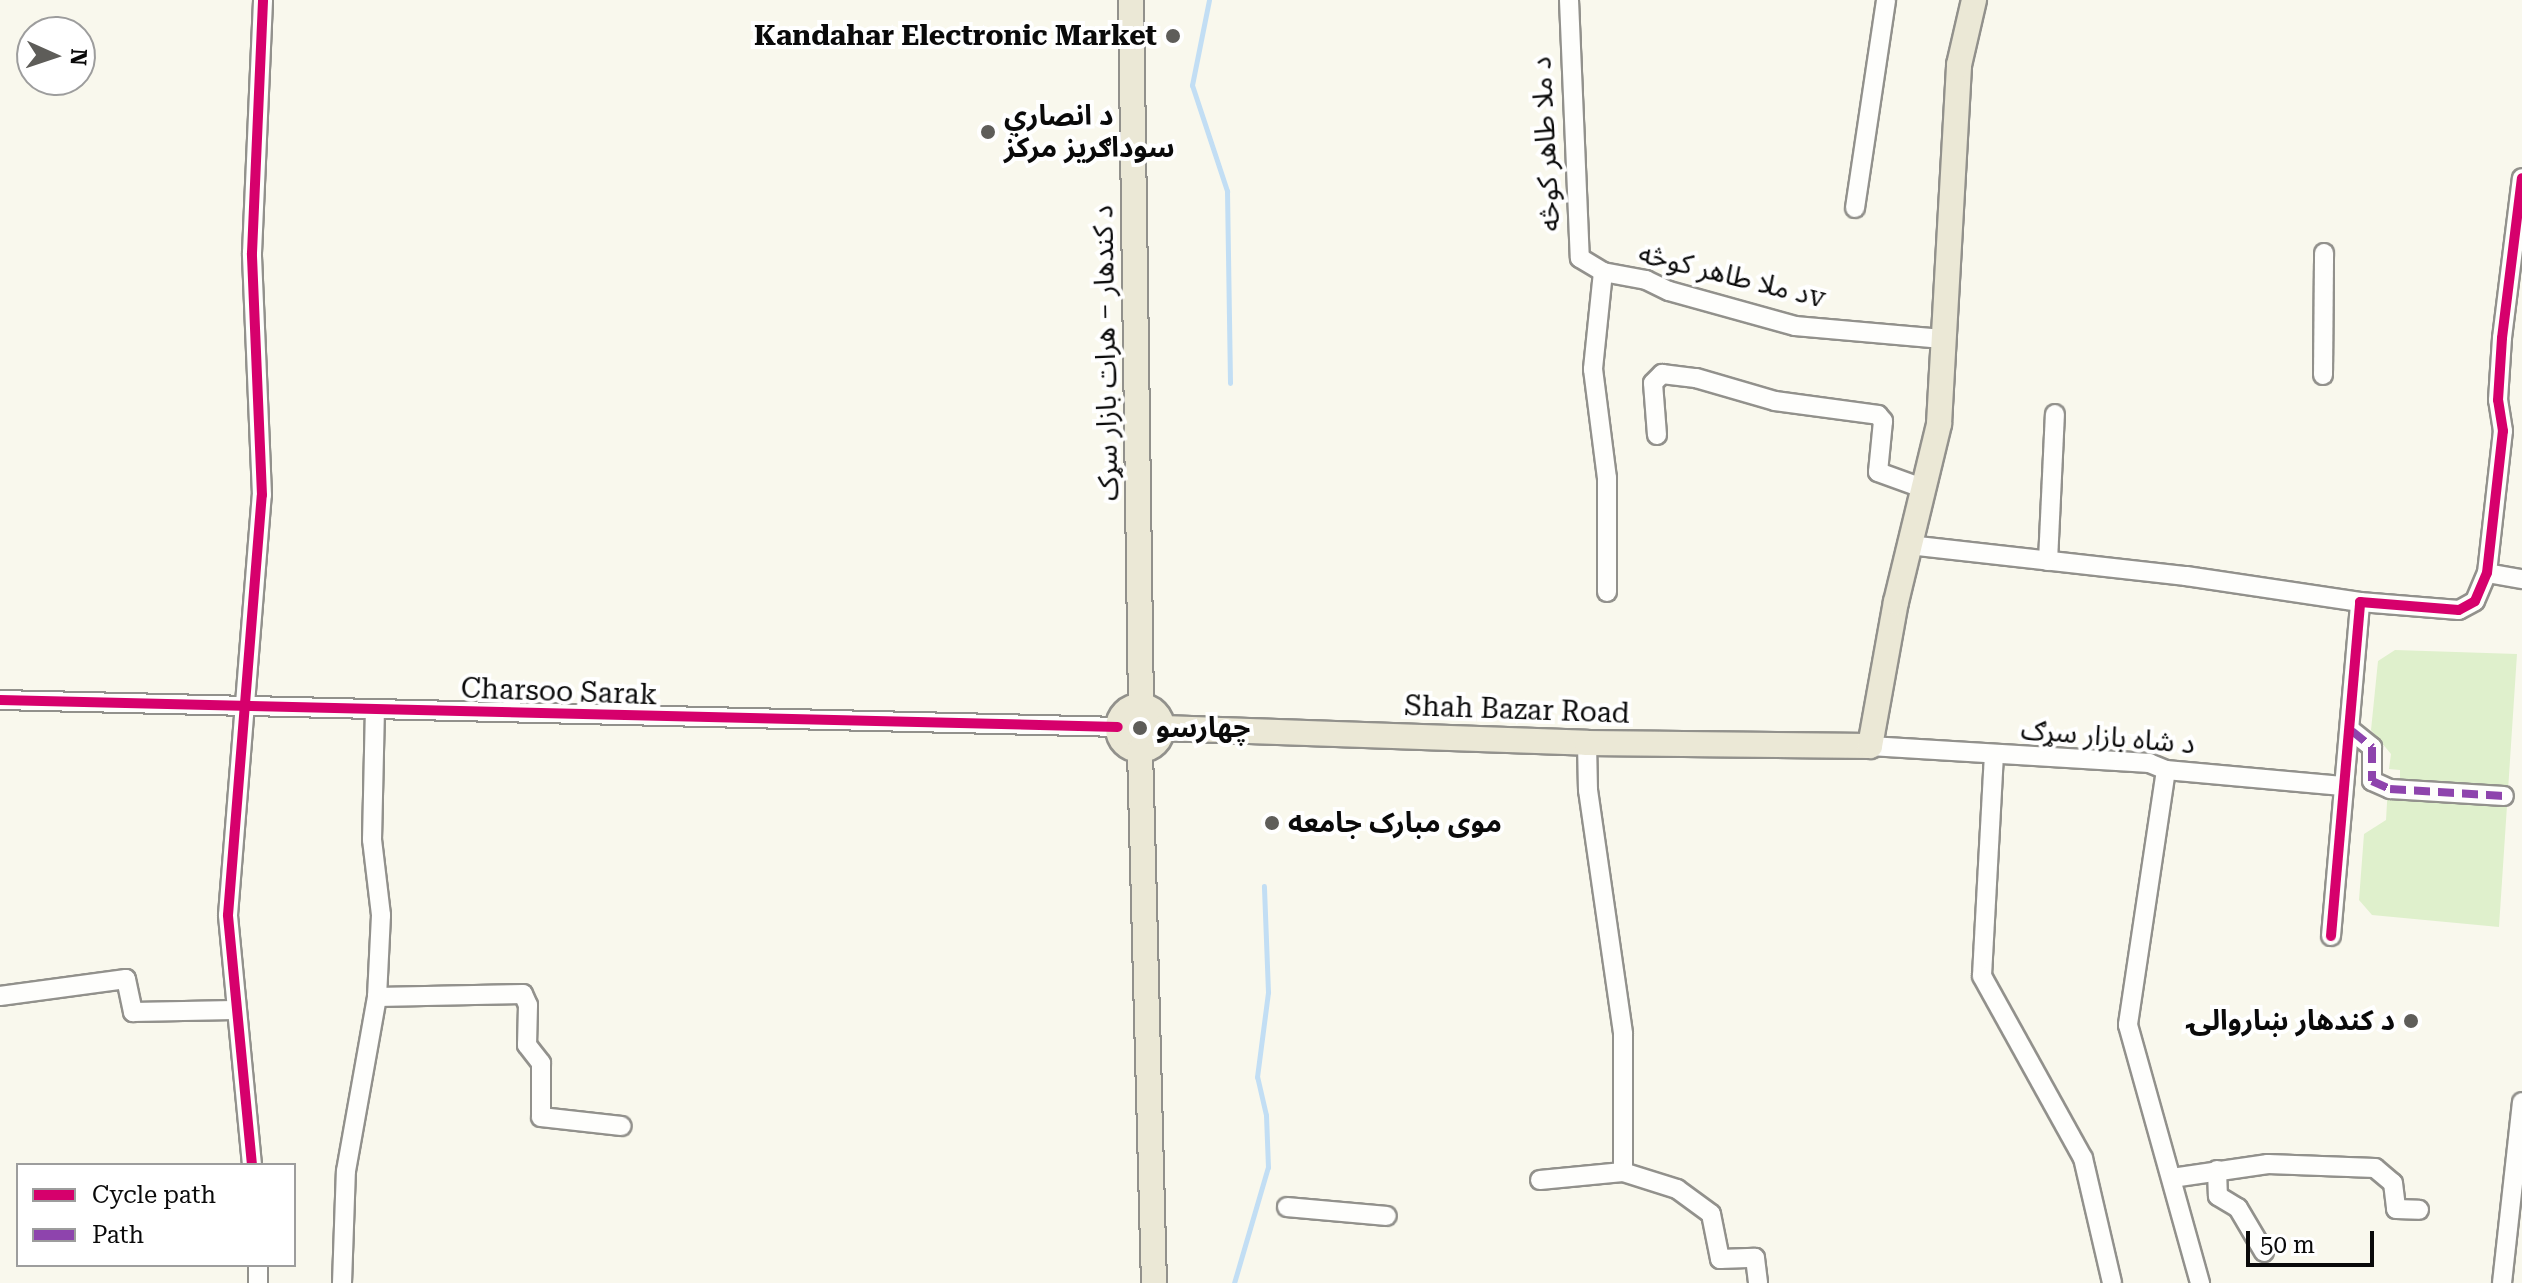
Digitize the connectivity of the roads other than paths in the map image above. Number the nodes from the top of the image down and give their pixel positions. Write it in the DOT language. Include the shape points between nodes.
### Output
graph roads {
  1 [pos="263,0"];
  2 [pos="1131,0"];
  3 [pos="1569,0"];
  4 [pos="1886,0"];
  5 [pos="1974,0"];
  6 [pos="2522,178"];
  7 [pos="1855,208"];
  8 [pos="2324,253"];
  9 [pos="1603,272"];
  10 [pos="2502,338"];
  11 [pos="1945,339"];
  12 [pos="2522,340"];
  13 [pos="2323,375"];
  14 [pos="2055,414"];
  15 [pos="2512,432"];
  16 [pos="1657,435"];
  17 [pos="1925,489"];
  18 [pos="1909,545"];
  19 [pos="2048,561"];
  20 [pos="2487,573"];
  21 [pos="2522,579"];
  22 [pos="1607,592"];
  23 [pos="2360,602"];
  24 [pos="0,700"];
  25 [pos="1141,705"];
  26 [pos="243,707"];
  27 [pos="375,711"];
  28 [pos="1118,727"];
  29 [pos="1163,728"];
  30 [pos="2352,731"];
  31 [pos="1587,743"];
  32 [pos="1870,746"];
  33 [pos="1140,750"];
  34 [pos="1994,754"];
  35 [pos="2166,770"];
  36 [pos="2342,786"];
  37 [pos="2504,796"];
  38 [pos="2331,936"];
  39 [pos="0,996"];
  40 [pos="377,997"];
  41 [pos="234,1010"];
  42 [pos="2522,1102"];
  43 [pos="621,1126"];
  44 [pos="252,1163"];
  45 [pos="2217,1170"];
  46 [pos="1623,1172"];
  47 [pos="2172,1178"];
  48 [pos="1540,1180"];
  49 [pos="1287,1207"];
  50 [pos="2419,1210"];
  51 [pos="1387,1216"];
  52 [pos="2264,1252"];
  53 [pos="2510,1275"];
  54 [pos="342,1283"];
  55 [pos="1154,1283"];
  56 [pos="1758,1283"];
  57 [pos="2112,1283"];
  58 [pos="2200,1283"];
  1 -- 26 [label="street" via="252,253 262,495"];
  2 -- 25 [label="main road, د کندهار – هرات بازار سړک"];
  3 -- 9 [label="street, د ملا طاهر کوڅه" via="1580,258"];
  4 -- 7 [label="street"];
  5 -- 11 [label="main road" via="1959,65"];
  6 -- 10 [label="street"];
  8 -- 13 [label="street"];
  9 -- 11 [label="street, د ملا طاهر کوڅهv" via="1795,326"];
  9 -- 22 [label="street" via="1593,369 1607,478"];
  10 -- 12 [label="street"];
  10 -- 15 [label="street" via="2498,400"];
  11 -- 17 [label="main road" via="1939,424"];
  14 -- 19 [label="street"];
  15 -- 20 [label="street"];
  16 -- 17 [label="street" via="1653,383 1662,374 1696,378 1775,401 1878,415 1883,421 1878,472"];
  17 -- 18 [label="main road"];
  18 -- 19 [label="street"];
  18 -- 32 [label="main road"];
  19 -- 23 [label="street"];
  20 -- 21 [label="street"];
  20 -- 23 [label="street" via="2475,601 2459,610"];
  23 -- 36 [label="street"];
  24 -- 26 [label="street, Charsoo Sarak"];
  25 -- 28 [label="main road" via="1125,711"];
  25 -- 29 [label="main road" via="1154,710"];
  26 -- 27 [label="street, Charsoo Sarak"];
  26 -- 41 [label="street" via="228,915"];
  27 -- 28 [label="street, Charsoo Sarak"];
  27 -- 40 [label="street" via="372,840 381,915"];
  28 -- 33 [label="main road" via="1124,743"];
  29 -- 31 [label="main road, Shah Bazar Road"];
  29 -- 33 [label="main road" via="1158,741"];
  30 -- 37 [label="street" via="2372,747 2372,781 2390,789"];
  31 -- 32 [label="main road, Shah Bazar Road"];
  31 -- 46 [label="street" via="1588,790 1623,1034"];
  32 -- 34 [label="street, د شاه بازار سړګ"];
  33 -- 55 [label="main road"];
  34 -- 35 [label="street, د شاه بازار سړګ" via="2149,763"];
  34 -- 57 [label="street" via="1982,976 2083,1158"];
  35 -- 36 [label="street, د شاه بازار سړګ"];
  35 -- 47 [label="street" via="2128,1025"];
  36 -- 38 [label="street"];
  39 -- 41 [label="street" via="126,979 133,1012"];
  40 -- 43 [label="street" via="514,990 523,994 528,1005 527,1045 541,1063 541,1117"];
  40 -- 54 [label="street" via="346,1171"];
  41 -- 44 [label="street"];
  42 -- 53 [label="street"];
  45 -- 47 [label="street"];
  45 -- 50 [label="street" via="2268,1164 2375,1168 2393,1183 2396,1209"];
  45 -- 52 [label="street" via="2218,1196 2238,1208"];
  46 -- 48 [label="street"];
  46 -- 56 [label="street" via="1677,1189 1711,1214 1720,1259 1755,1258"];
  47 -- 58 [label="street"];
  49 -- 51 [label="street"];
}
